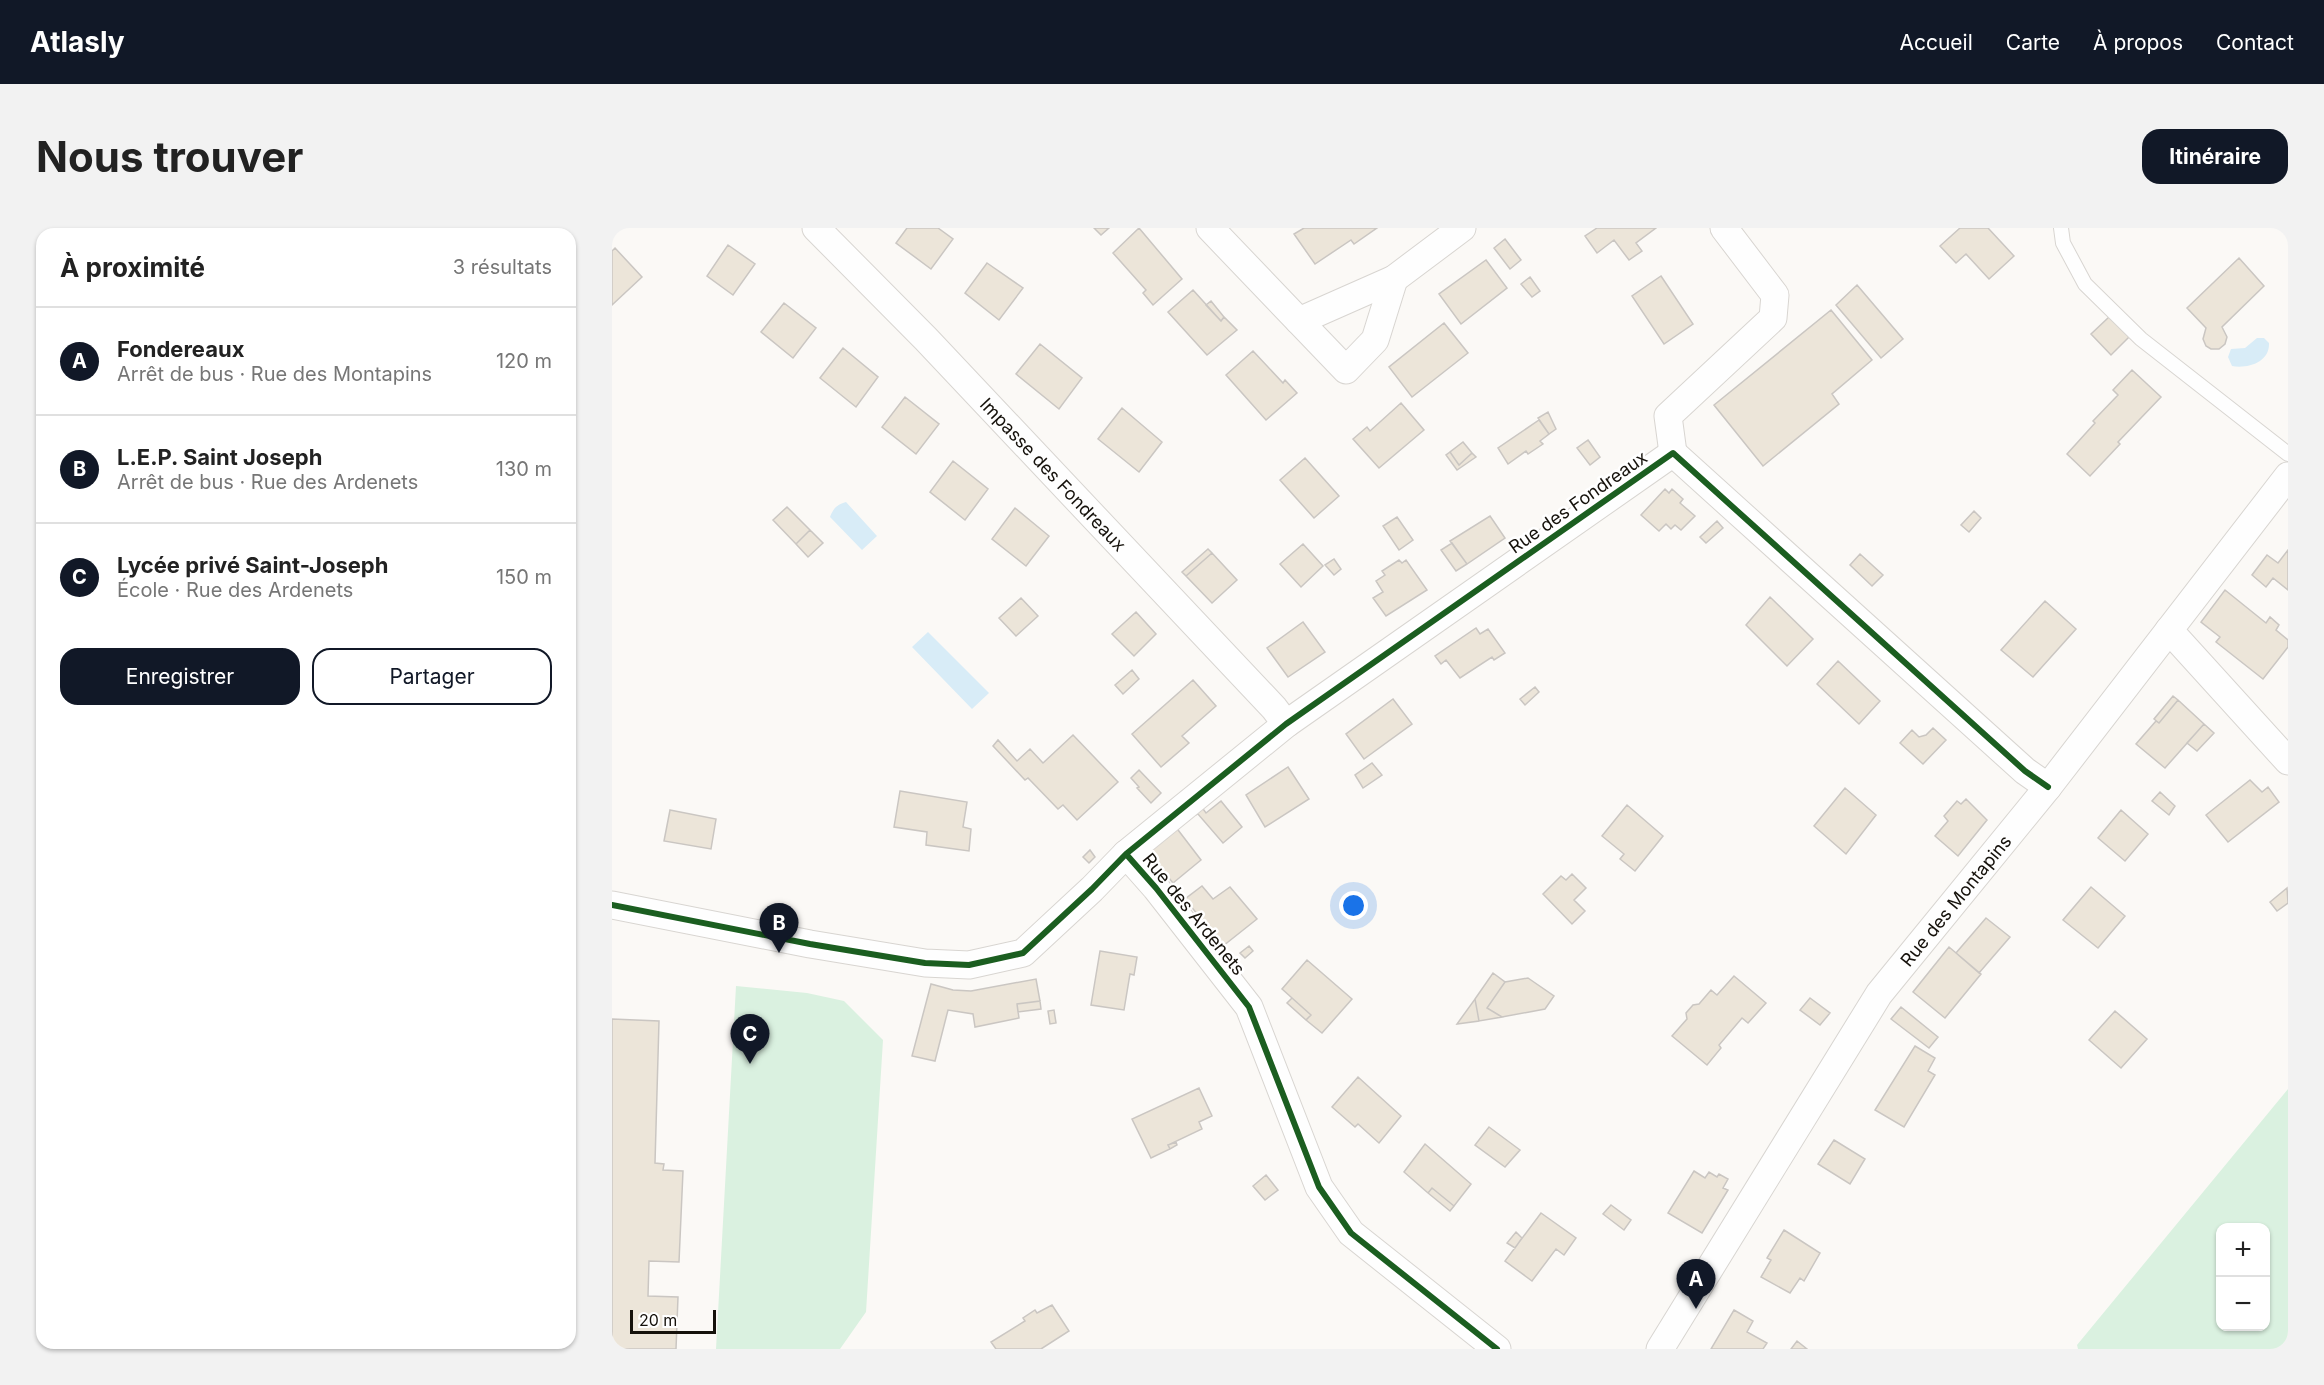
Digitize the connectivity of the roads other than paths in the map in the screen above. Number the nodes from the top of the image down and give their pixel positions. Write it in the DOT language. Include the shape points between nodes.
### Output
graph roads {
  1 [pos="816,228"];
  2 [pos="1210,228"];
  3 [pos="1461,228"];
  4 [pos="1724,228"];
  5 [pos="2061,228"];
  6 [pos="1394,279"];
  7 [pos="1299,321"];
  8 [pos="1673,453"];
  9 [pos="2288,454"];
  10 [pos="2288,476"];
  11 [pos="2169,630"];
  12 [pos="1286,724"];
  13 [pos="2288,761"];
  14 [pos="2048,787"];
  15 [pos="1126,854"];
  16 [pos="612,905"];
  17 [pos="1497,1349"];
  18 [pos="1660,1349"];
  1 -- 12 [label="street, Impasse des Fondreaux" via="926,339"];
  2 -- 7 [label="street"];
  3 -- 6 [label="street"];
  4 -- 8 [label="street" via="1775,295 1773,318 1668,416"];
  5 -- 9 [label="lane" via="2063,243 2085,284 2141,339"];
  6 -- 7 [label="street"];
  6 -- 7 [label="street" via="1375,340 1346,369"];
  8 -- 12 [label="street, Rue des Fondreaux"];
  8 -- 14 [label="street, Rue des Fondreaux" via="2025,771"];
  10 -- 11 [label="street, Rue des Montapins"];
  11 -- 13 [label="street"];
  11 -- 14 [label="street, Rue des Montapins"];
  12 -- 15 [label="street, Rue des Fondreaux"];
  14 -- 18 [label="street, Rue des Montapins" via="1879,994"];
  15 -- 16 [label="street, Rue des Ardenets" via="1023,953 969,965 925,963 810,944"];
  15 -- 17 [label="street, Rue des Ardenets" via="1249,1007 1319,1187 1351,1233"];
}
